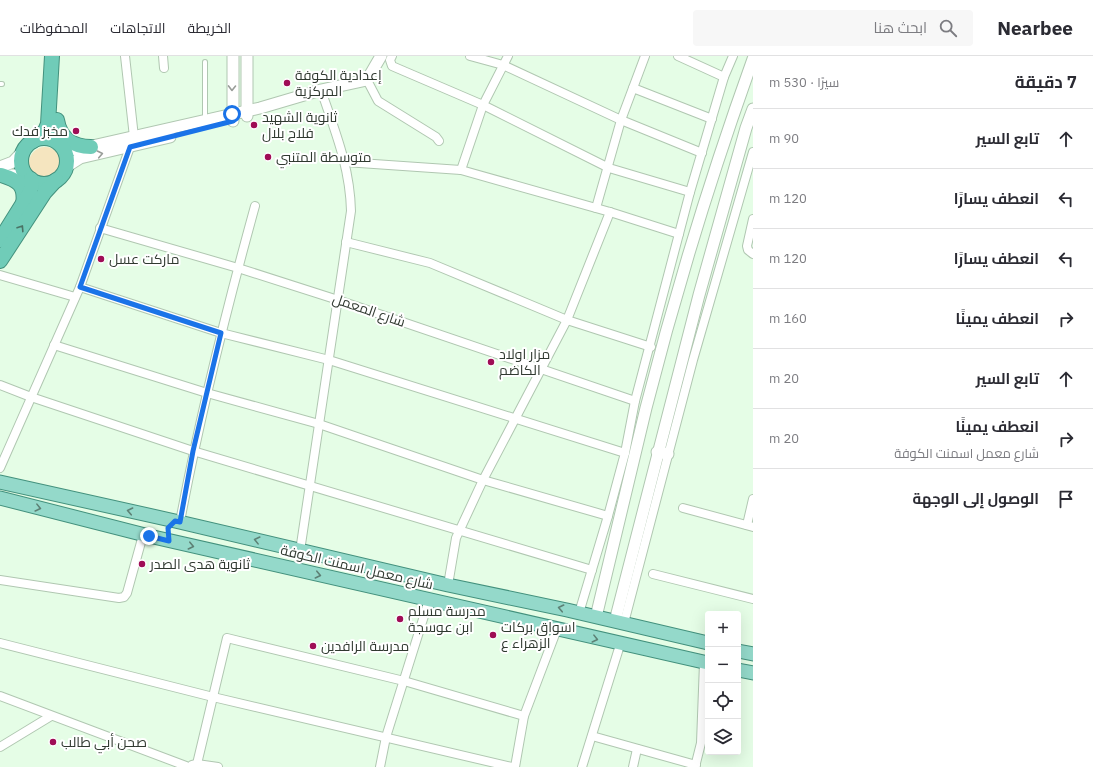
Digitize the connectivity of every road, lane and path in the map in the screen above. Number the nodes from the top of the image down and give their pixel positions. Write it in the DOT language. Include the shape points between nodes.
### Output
graph roads {
  1 [pos="52,56"];
  2 [pos="60,56"];
  3 [pos="125,56"];
  4 [pos="163,56"];
  5 [pos="233,56"];
  6 [pos="247,56"];
  7 [pos="381,56"];
  8 [pos="392,56"];
  9 [pos="470,56"];
  10 [pos="508,56"];
  11 [pos="645,56"];
  12 [pos="678,56"];
  13 [pos="733,56"];
  14 [pos="753,59"];
  15 [pos="205,62"];
  16 [pos="503,65"];
  17 [pos="164,68"];
  18 [pos="724,77"];
  19 [pos="367,80"];
  20 [pos="633,88"];
  21 [pos="321,90"];
  22 [pos="483,105"];
  23 [pos="753,109"];
  24 [pos="247,114"];
  25 [pos="232,118"];
  26 [pos="712,119"];
  27 [pos="57,120"];
  28 [pos="205,120"];
  29 [pos="621,120"];
  30 [pos="439,141"];
  31 [pos="132,142"];
  32 [pos="28,146"];
  33 [pos="61,146"];
  34 [pos="91,146"];
  35 [pos="753,152"];
  36 [pos="702,153"];
  37 [pos="346,162"];
  38 [pos="0,167"];
  39 [pos="609,168"];
  40 [pos="66,169"];
  41 [pos="461,170"];
  42 [pos="0,175"];
  43 [pos="29,177"];
  44 [pos="56,180"];
  45 [pos="713,180"];
  46 [pos="730,183"];
  47 [pos="690,192"];
  48 [pos="23,205"];
  49 [pos="255,206"];
  50 [pos="596,208"];
  51 [pos="610,212"];
  52 [pos="753,219"];
  53 [pos="100,228"];
  54 [pos="679,234"];
  55 [pos="0,240"];
  56 [pos="346,242"];
  57 [pos="753,254"];
  58 [pos="0,261"];
  59 [pos="238,268"];
  60 [pos="0,275"];
  61 [pos="80,287"];
  62 [pos="75,297"];
  63 [pos="338,300"];
  64 [pos="567,320"];
  65 [pos="221,333"];
  66 [pos="54,345"];
  67 [pos="651,347"];
  68 [pos="329,360"];
  69 [pos="541,370"];
  70 [pos="0,385"];
  71 [pos="207,393"];
  72 [pos="31,398"];
  73 [pos="635,401"];
  74 [pos="516,418"];
  75 [pos="319,424"];
  76 [pos="629,450"];
  77 [pos="193,451"];
  78 [pos="663,453"];
  79 [pos="0,468"];
  80 [pos="483,480"];
  81 [pos="0,482"];
  82 [pos="309,486"];
  83 [pos="0,498"];
  84 [pos="753,499"];
  85 [pos="683,508"];
  86 [pos="153,516"];
  87 [pos="608,516"];
  88 [pos="178,521"];
  89 [pos="750,526"];
  90 [pos="459,531"];
  91 [pos="146,535"];
  92 [pos="169,541"];
  93 [pos="300,550"];
  94 [pos="592,570"];
  95 [pos="653,574"];
  96 [pos="0,580"];
  97 [pos="448,585"];
  98 [pos="601,595"];
  99 [pos="620,598"];
  100 [pos="753,599"];
  101 [pos="429,600"];
  102 [pos="579,613"];
  103 [pos="596,617"];
  104 [pos="619,622"];
  105 [pos="637,626"];
  106 [pos="557,630"];
  107 [pos="672,635"];
  108 [pos="705,642"];
  109 [pos="0,643"];
  110 [pos="620,645"];
  111 [pos="633,648"];
  112 [pos="741,651"];
  113 [pos="753,654"];
  114 [pos="667,655"];
  115 [pos="705,663"];
  116 [pos="741,671"];
  117 [pos="753,673"];
  118 [pos="705,679"];
  119 [pos="404,681"];
  120 [pos="0,696"];
  121 [pos="213,697"];
  122 [pos="51,716"];
  123 [pos="524,716"];
  124 [pos="592,736"];
  125 [pos="386,737"];
  126 [pos="0,747"];
  127 [pos="637,749"];
  128 [pos="197,764"];
  129 [pos="696,766"];
  130 [pos="186,767"];
  131 [pos="218,767"];
  132 [pos="380,767"];
  133 [pos="513,767"];
  134 [pos="582,767"];
  135 [pos="633,767"];
  1 -- 32 [label="highway" via="48,124 45,131"];
  2 -- 27 [label="highway"];
  3 -- 31 [label="street"];
  4 -- 17 [label="street"];
  5 -- 25 [label="street, one-way"];
  6 -- 24 [label="street"];
  7 -- 19 [label="street"];
  8 -- 22 [label="street" via="392,66"];
  9 -- 16 [label="street"];
  10 -- 16 [label="street"];
  11 -- 20 [label="street"];
  12 -- 18 [label="street"];
  13 -- 18 [label="street"];
  14 -- 45 [label="street"];
  15 -- 28 [label="lane"];
  16 -- 22 [label="street"];
  16 -- 29 [label="street"];
  18 -- 26 [label="street"];
  19 -- 21 [label="street"];
  19 -- 30 [label="street" via="378,102"];
  20 -- 26 [label="street"];
  20 -- 29 [label="street"];
  21 -- 24 [label="street"];
  21 -- 37 [label="street"];
  22 -- 39 [label="street"];
  22 -- 41 [label="street"];
  23 -- 46 [label="street"];
  24 -- 25 [label="street"];
  25 -- 28 [label="street"];
  25 -- 31 [label="street"];
  26 -- 36 [label="street"];
  27 -- 33 [label="highway" via="57,136"];
  27 -- 34 [label="highway" via="62,134 72,143 78,146"];
  28 -- 31 [label="street"];
  29 -- 36 [label="street"];
  29 -- 39 [label="street"];
  31 -- 34 [label="street"];
  40 -- 31 [label="street, one-way" via="80,158"];
  31 -- 53 [label="street"];
  32 -- 33 [label="highway" via="44,138 53,140"];
  32 -- 38 [label="street" via="13,162"];
  32 -- 43 [label="highway" via="22,162"];
  33 -- 34 [label="street" via="70,150"];
  33 -- 40 [label="highway" via="67,158"];
  35 -- 78 [label="street"];
  36 -- 47 [label="street"];
  37 -- 41 [label="street"];
  37 -- 56 [label="street" via="351,189 351,211"];
  39 -- 47 [label="street"];
  39 -- 50 [label="street"];
  40 -- 44 [label="highway"];
  41 -- 50 [label="street"];
  42 -- 43 [label="street"];
  42 -- 48 [label="highway" via="20,184 25,195"];
  43 -- 44 [label="highway" via="43,183"];
  43 -- 48 [label="highway" via="32,187"];
  58 -- 44 [label="highway, one-way" via="45,192"];
  45 -- 46 [label="street"];
  45 -- 76 [label="street"];
  46 -- 78 [label="street"];
  47 -- 54 [label="street"];
  48 -- 55 [label="highway"];
  49 -- 59 [label="street"];
  50 -- 51 [label="street"];
  51 -- 54 [label="street"];
  51 -- 64 [label="street"];
  52 -- 57 [label="street" via="746,246"];
  53 -- 59 [label="street, شارع المعمل"];
  53 -- 61 [label="street"];
  54 -- 67 [label="street"];
  56 -- 63 [label="street"];
  56 -- 64 [label="street" via="430,263"];
  59 -- 63 [label="street, شارع المعمل"];
  59 -- 65 [label="street"];
  60 -- 62 [label="street"];
  61 -- 62 [label="street"];
  61 -- 65 [label="street"];
  62 -- 66 [label="street"];
  63 -- 68 [label="street"];
  63 -- 69 [label="street, شارع المعمل"];
  64 -- 67 [label="street"];
  64 -- 69 [label="street"];
  65 -- 68 [label="street"];
  65 -- 71 [label="street"];
  66 -- 71 [label="street"];
  66 -- 72 [label="street"];
  67 -- 73 [label="street"];
  68 -- 74 [label="street"];
  68 -- 75 [label="street"];
  69 -- 73 [label="street, شارع المعمل"];
  69 -- 74 [label="street"];
  70 -- 72 [label="street"];
  71 -- 75 [label="street"];
  71 -- 77 [label="street"];
  72 -- 77 [label="street"];
  72 -- 79 [label="street"];
  73 -- 76 [label="street"];
  74 -- 76 [label="street"];
  74 -- 80 [label="street"];
  75 -- 80 [label="street"];
  75 -- 82 [label="street"];
  76 -- 87 [label="street"];
  76 -- 98 [label="street"];
  77 -- 82 [label="street"];
  77 -- 88 [label="street"];
  78 -- 99 [label="street"];
  78 -- 104 [label="street"];
  80 -- 87 [label="street"];
  80 -- 90 [label="street"];
  86 -- 81 [label="main road, شارع معمل اسمنت الكوفة, one-way"];
  82 -- 90 [label="street"];
  82 -- 93 [label="street"];
  83 -- 91 [label="main road, شارع معمل اسمنت الكوفة, one-way"];
  84 -- 89 [label="street"];
  85 -- 89 [label="street"];
  86 -- 88 [label="main road, شارع معمل اسمنت الكوفة"];
  86 -- 91 [label="main road" via="156,526"];
  87 -- 94 [label="street"];
  88 -- 92 [label="main road" via="168,528"];
  93 -- 88 [label="main road, شارع معمل اسمنت الكوفة, one-way"];
  90 -- 94 [label="street"];
  90 -- 97 [label="street"];
  91 -- 92 [label="main road, شارع معمل اسمنت الكوفة"];
  91 -- 96 [label="street" via="124,597"];
  92 -- 101 [label="main road, شارع معمل اسمنت الكوفة, one-way"];
  93 -- 97 [label="main road, شارع معمل اسمنت الكوفة"];
  94 -- 102 [label="street"];
  95 -- 100 [label="street"];
  102 -- 97 [label="main road, شارع معمل اسمنت الكوفة, one-way"];
  98 -- 99 [label="street"];
  98 -- 103 [label="street"];
  99 -- 104 [label="street"];
  101 -- 106 [label="main road, شارع معمل اسمنت الكوفة"];
  101 -- 119 [label="street"];
  102 -- 103 [label="main road, شارع معمل اسمنت الكوفة"];
  103 -- 104 [label="main road, شارع معمل اسمنت الكوفة"];
  104 -- 105 [label="main road, شارع معمل اسمنت الكوفة"];
  105 -- 107 [label="main road, شارع معمل اسمنت الكوفة"];
  105 -- 111 [label="main road" via="640,638"];
  106 -- 110 [label="main road, شارع معمل اسمنت الكوفة, one-way"];
  106 -- 123 [label="street"];
  107 -- 108 [label="main road, شارع معمل اسمنت الكوفة"];
  107 -- 114 [label="main road" via="666,642"];
  109 -- 121 [label="street"];
  110 -- 111 [label="main road, شارع معمل اسمنت الكوفة"];
  110 -- 124 [label="street"];
  111 -- 114 [label="main road, شارع معمل اسمنت الكوفة"];
  112 -- 113 [label="main road"];
  114 -- 115 [label="main road, شارع معمل اسمنت الكوفة"];
  116 -- 117 [label="main road"];
  118 -- 129 [label="street" via="701,743"];
  119 -- 121 [label="street" via="227,638"];
  119 -- 123 [label="street"];
  119 -- 125 [label="street"];
  120 -- 122 [label="street"];
  121 -- 125 [label="street"];
  121 -- 128 [label="street"];
  122 -- 126 [label="street"];
  122 -- 130 [label="street"];
  123 -- 133 [label="street"];
  124 -- 127 [label="street"];
  124 -- 134 [label="street"];
  125 -- 132 [label="street"];
  125 -- 133 [label="street"];
  127 -- 129 [label="street"];
  127 -- 135 [label="street"];
  128 -- 130 [label="street"];
  128 -- 131 [label="street"];
}
